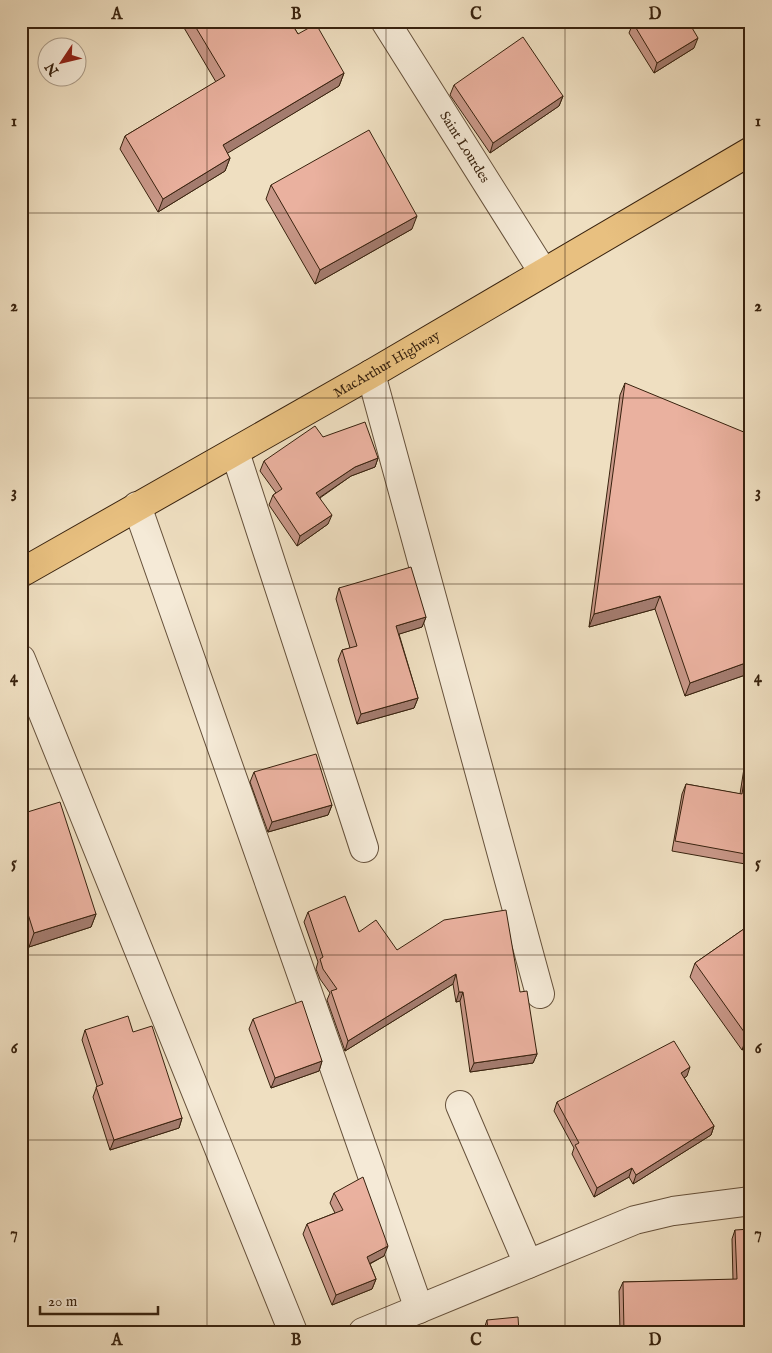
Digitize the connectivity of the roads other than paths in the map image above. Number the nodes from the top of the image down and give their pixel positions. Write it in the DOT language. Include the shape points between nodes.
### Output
graph roads {
  1 [pos="385,21"];
  2 [pos="751,151"];
  3 [pos="543,272"];
  4 [pos="371,374"];
  5 [pos="235,452"];
  6 [pos="137,506"];
  7 [pos="21,572"];
  8 [pos="21,659"];
  9 [pos="364,848"];
  10 [pos="540,994"];
  11 [pos="460,1105"];
  12 [pos="751,1201"];
  13 [pos="528,1264"];
  14 [pos="419,1308"];
  15 [pos="293,1332"];
  16 [pos="363,1332"];
  1 -- 3 [label="street, Saint Lourdes"];
  2 -- 3 [label="main road, MacArthur Highway"];
  3 -- 4 [label="main road, MacArthur Highway"];
  4 -- 5 [label="main road, MacArthur Highway"];
  4 -- 10 [label="street"];
  5 -- 6 [label="main road, MacArthur Highway"];
  5 -- 9 [label="street"];
  6 -- 7 [label="main road, MacArthur Highway"];
  6 -- 14 [label="street"];
  8 -- 15 [label="street"];
  11 -- 13 [label="street"];
  12 -- 13 [label="street" via="642,1218"];
  13 -- 14 [label="street"];
  14 -- 16 [label="street"];
}
